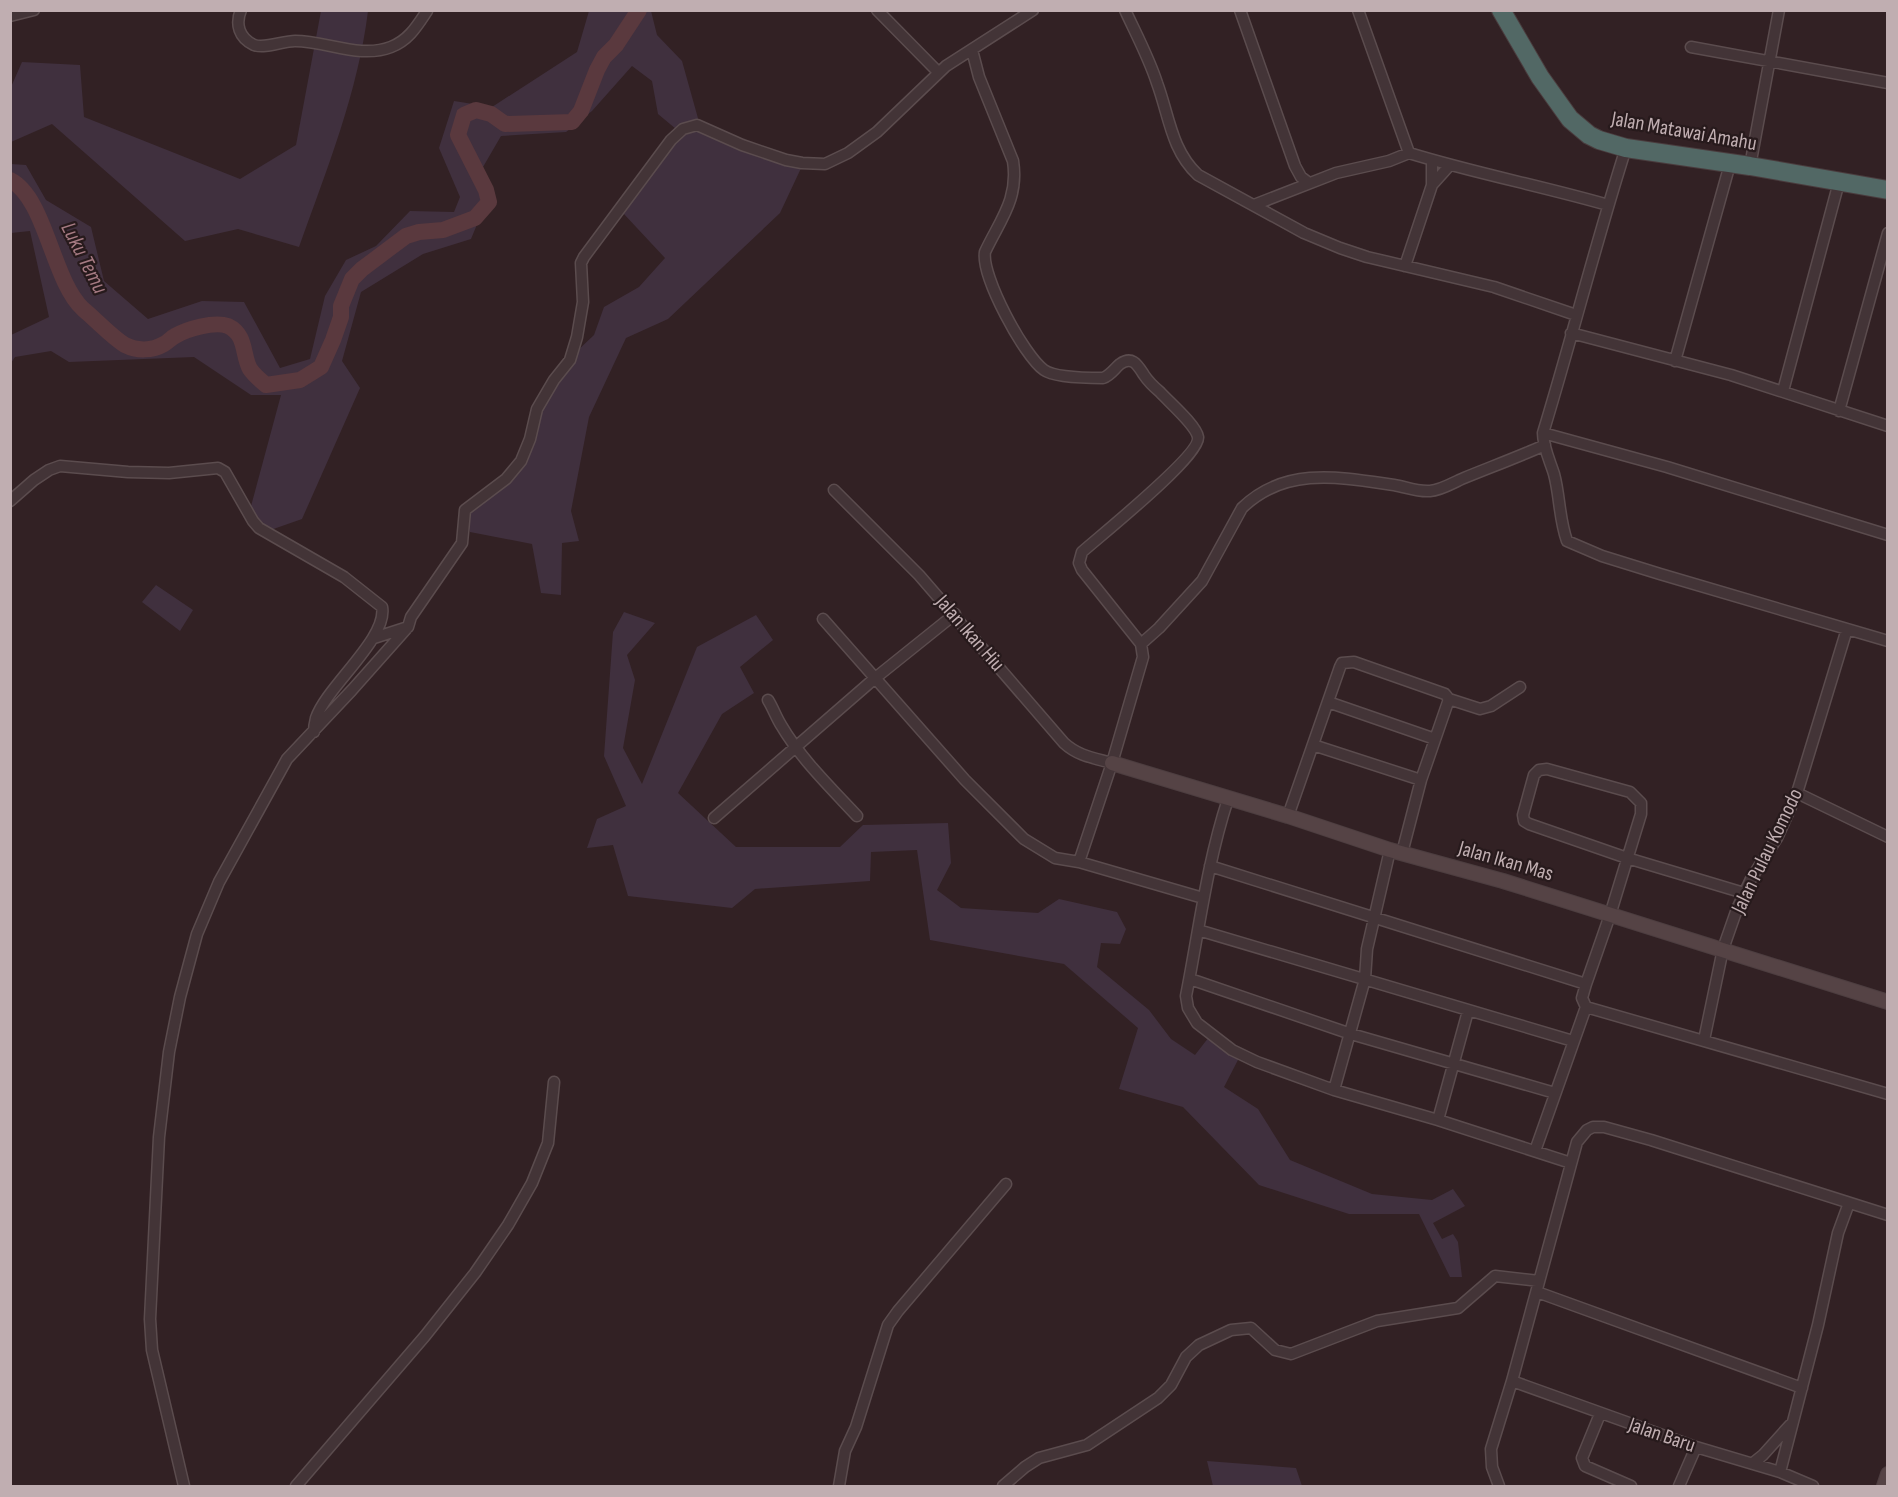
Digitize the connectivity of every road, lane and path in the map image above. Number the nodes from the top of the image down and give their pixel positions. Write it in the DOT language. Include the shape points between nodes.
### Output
graph roads {
  1 [pos="34,10"];
  2 [pos="241,10"];
  3 [pos="877,10"];
  4 [pos="1033,10"];
  5 [pos="1125,10"];
  6 [pos="1240,10"];
  7 [pos="1358,10"];
  8 [pos="1501,10"];
  9 [pos="1779,10"];
  10 [pos="427,11"];
  11 [pos="10,16"];
  12 [pos="1691,47"];
  13 [pos="972,50"];
  14 [pos="1771,61"];
  15 [pos="938,72"];
  16 [pos="1887,82"];
  17 [pos="1626,148"];
  18 [pos="1409,153"];
  19 [pos="1432,161"];
  20 [pos="1730,164"];
  21 [pos="1450,165"];
  22 [pos="1750,166"];
  23 [pos="1839,182"];
  24 [pos="1309,183"];
  25 [pos="1432,184"];
  26 [pos="1887,190"];
  27 [pos="1254,205"];
  28 [pos="1608,205"];
  29 [pos="1887,233"];
  30 [pos="1405,266"];
  31 [pos="1576,315"];
  32 [pos="1571,333"];
  33 [pos="1675,361"];
  34 [pos="1783,391"];
  35 [pos="1839,411"];
  36 [pos="1887,426"];
  37 [pos="1543,433"];
  38 [pos="1545,445"];
  39 [pos="834,490"];
  40 [pos="10,501"];
  41 [pos="1887,535"];
  42 [pos="955,614"];
  43 [pos="823,619"];
  44 [pos="408,627"];
  45 [pos="1847,629"];
  46 [pos="374,638"];
  47 [pos="1887,641"];
  48 [pos="1141,644"];
  49 [pos="874,679"];
  50 [pos="1520,687"];
  51 [pos="1449,699"];
  52 [pos="768,700"];
  53 [pos="1328,702"];
  54 [pos="314,732"];
  55 [pos="1435,739"];
  56 [pos="1312,745"];
  57 [pos="795,746"];
  58 [pos="1112,763"];
  59 [pos="1421,780"];
  60 [pos="1797,793"];
  61 [pos="1228,799"];
  62 [pos="857,816"];
  63 [pos="1288,816"];
  64 [pos="714,818"];
  65 [pos="1887,837"];
  66 [pos="1396,851"];
  67 [pos="1627,858"];
  68 [pos="1079,862"];
  69 [pos="1210,866"];
  70 [pos="1744,893"];
  71 [pos="1203,898"];
  72 [pos="1610,915"];
  73 [pos="1374,918"];
  74 [pos="1198,930"];
  75 [pos="1723,949"];
  76 [pos="1190,979"];
  77 [pos="1365,979"];
  78 [pos="1586,984"];
  79 [pos="1887,1002"];
  80 [pos="1586,1007"];
  81 [pos="1468,1011"];
  82 [pos="1351,1034"];
  83 [pos="1704,1040"];
  84 [pos="1573,1041"];
  85 [pos="1452,1063"];
  86 [pos="554,1082"];
  87 [pos="1334,1090"];
  88 [pos="1555,1093"];
  89 [pos="1887,1094"];
  90 [pos="1438,1120"];
  91 [pos="1535,1151"];
  92 [pos="1571,1163"];
  93 [pos="1006,1184"];
  94 [pos="1850,1203"];
  95 [pos="1887,1215"];
  96 [pos="1538,1287"];
  97 [pos="1512,1382"];
  98 [pos="1802,1388"];
  99 [pos="1600,1414"];
  100 [pos="1791,1424"];
  101 [pos="1696,1447"];
  102 [pos="1752,1463"];
  103 [pos="1780,1472"];
  104 [pos="1887,1474"];
  105 [pos="184,1486"];
  106 [pos="297,1486"];
  107 [pos="839,1486"];
  108 [pos="1003,1486"];
  109 [pos="1499,1486"];
  110 [pos="1631,1486"];
  111 [pos="1679,1486"];
  112 [pos="1813,1486"];
  113 [pos="1884,1486"];
  1 -- 11 [label="street"];
  2 -- 10 [label="street" via="238,27 252,44 306,41 358,51 399,43 411,35"];
  3 -- 15 [label="street"];
  4 -- 13 [label="street"];
  5 -- 27 [label="street" via="1157,82 1172,135 1184,159 1198,175"];
  6 -- 24 [label="street" via="1295,166"];
  7 -- 18 [label="street"];
  8 -- 17 [label="highway, Jalan Matawai Amahu" via="1570,119 1589,135"];
  9 -- 14 [label="street"];
  12 -- 14 [label="street"];
  13 -- 15 [label="street"];
  13 -- 48 [label="street" via="1015,174 1013,194 985,252 984,262 996,296 1030,357 1045,372 1103,378 1123,362 1133,361 1197,434 1198,444 1193,452 1082,552 1080,559 1082,570"];
  14 -- 16 [label="street"];
  14 -- 22 [label="street"];
  15 -- 44 [label="street" via="878,132 825,164 786,160 697,124 683,129 671,140 587,250 581,263 583,302 570,360 537,409 521,461 506,479 465,510 462,543"];
  17 -- 20 [label="highway, Jalan Matawai Amahu"];
  17 -- 28 [label="street"];
  18 -- 19 [label="street"];
  18 -- 24 [label="street"];
  19 -- 21 [label="street"];
  19 -- 25 [label="street"];
  20 -- 22 [label="highway, Jalan Matawai Amahu"];
  20 -- 33 [label="street"];
  21 -- 25 [label="street"];
  21 -- 28 [label="street"];
  22 -- 23 [label="highway, Jalan Matawai Amahu"];
  23 -- 26 [label="highway, Jalan Matawai Amahu"];
  23 -- 34 [label="street"];
  24 -- 27 [label="street"];
  25 -- 30 [label="street"];
  27 -- 30 [label="street" via="1340,248"];
  28 -- 31 [label="street"];
  29 -- 35 [label="street"];
  30 -- 31 [label="street" via="1494,286"];
  31 -- 32 [label="street"];
  32 -- 33 [label="street"];
  32 -- 37 [label="street"];
  33 -- 34 [label="street"];
  34 -- 35 [label="street"];
  35 -- 36 [label="street"];
  37 -- 38 [label="street"];
  37 -- 41 [label="street"];
  38 -- 45 [label="street" via="1567,541 1660,574"];
  38 -- 48 [label="street" via="1431,491 1324,476 1270,489 1242,508 1202,581"];
  39 -- 42 [label="street, Jalan Ikan Hiu" via="892,545"];
  40 -- 46 [label="street" via="34,480 60,466 159,473 218,468 225,472 259,528 344,577 382,608 381,625"];
  42 -- 49 [label="street"];
  42 -- 58 [label="street, Jalan Ikan Hiu" via="1072,750"];
  43 -- 49 [label="street"];
  44 -- 46 [label="street"];
  44 -- 54 [label="street"];
  45 -- 47 [label="street"];
  45 -- 60 [label="street, Jalan Pulau Komodo"];
  46 -- 54 [label="street" via="331,693 316,718"];
  48 -- 58 [label="street" via="1142,662"];
  49 -- 57 [label="street"];
  49 -- 68 [label="street" via="1024,839 1055,858"];
  50 -- 51 [label="street" via="1480,710"];
  51 -- 53 [label="street" via="1445,694 1347,662 1342,663"];
  51 -- 55 [label="street"];
  52 -- 57 [label="street"];
  53 -- 55 [label="street"];
  53 -- 56 [label="street"];
  54 -- 105 [label="street" via="288,759 219,882 197,934 169,1052 156,1171 150,1338"];
  55 -- 59 [label="street"];
  56 -- 59 [label="street"];
  56 -- 63 [label="street"];
  57 -- 62 [label="street"];
  57 -- 64 [label="street"];
  58 -- 61 [label="street, Jalan Ikan Mas"];
  58 -- 68 [label="street"];
  59 -- 66 [label="street"];
  60 -- 65 [label="street"];
  60 -- 70 [label="street, Jalan Pulau Komodo" via="1769,854"];
  61 -- 63 [label="street, Jalan Ikan Mas"];
  61 -- 69 [label="street"];
  63 -- 66 [label="street, Jalan Ikan Mas"];
  66 -- 72 [label="street, Jalan Ikan Mas"];
  66 -- 73 [label="street"];
  67 -- 67 [label="street" via="1524,821 1522,815 1534,775 1547,769 1636,796 1642,808"];
  67 -- 70 [label="street"];
  67 -- 72 [label="street"];
  68 -- 71 [label="street"];
  69 -- 71 [label="street"];
  69 -- 73 [label="street"];
  70 -- 75 [label="street, Jalan Pulau Komodo"];
  71 -- 74 [label="street"];
  72 -- 75 [label="street, Jalan Ikan Mas"];
  72 -- 78 [label="street"];
  73 -- 77 [label="street"];
  73 -- 78 [label="street"];
  74 -- 76 [label="street"];
  74 -- 77 [label="street"];
  75 -- 79 [label="street, Jalan Ikan Mas"];
  75 -- 83 [label="street, Jalan Pulau Komodo"];
  76 -- 82 [label="street"];
  76 -- 87 [label="street" via="1186,996 1191,1016 1217,1040 1257,1062"];
  77 -- 81 [label="street"];
  77 -- 82 [label="street"];
  78 -- 80 [label="street" via="1582,998"];
  80 -- 83 [label="street"];
  80 -- 84 [label="street"];
  81 -- 84 [label="street"];
  81 -- 85 [label="street"];
  82 -- 85 [label="street"];
  82 -- 87 [label="street"];
  83 -- 89 [label="street"];
  84 -- 88 [label="street"];
  85 -- 88 [label="street"];
  85 -- 90 [label="street"];
  86 -- 106 [label="street" via="548,1143 532,1183 508,1225 425,1336"];
  87 -- 90 [label="street"];
  88 -- 91 [label="street"];
  90 -- 91 [label="street"];
  91 -- 92 [label="street"];
  92 -- 94 [label="street" via="1580,1136 1593,1127 1604,1127"];
  92 -- 96 [label="street"];
  93 -- 107 [label="street" via="888,1325 845,1451"];
  94 -- 95 [label="street"];
  94 -- 98 [label="street" via="1838,1233"];
  96 -- 97 [label="street"];
  96 -- 98 [label="street"];
  96 -- 108 [label="street" via="1495,1276 1458,1308 1377,1321 1291,1354 1275,1350 1251,1328 1224,1333 1191,1351 1171,1385 1158,1398 1087,1445 1039,1458"];
  97 -- 99 [label="street, Jalan Baru"];
  97 -- 109 [label="street" via="1491,1449"];
  98 -- 100 [label="street"];
  99 -- 101 [label="street, Jalan Baru"];
  99 -- 110 [label="street" via="1582,1462"];
  100 -- 102 [label="street"];
  100 -- 103 [label="street"];
  101 -- 102 [label="street, Jalan Baru"];
  101 -- 111 [label="street"];
  102 -- 103 [label="street, Jalan Baru"];
  103 -- 112 [label="street, Jalan Baru"];
  104 -- 113 [label="street"];
}
